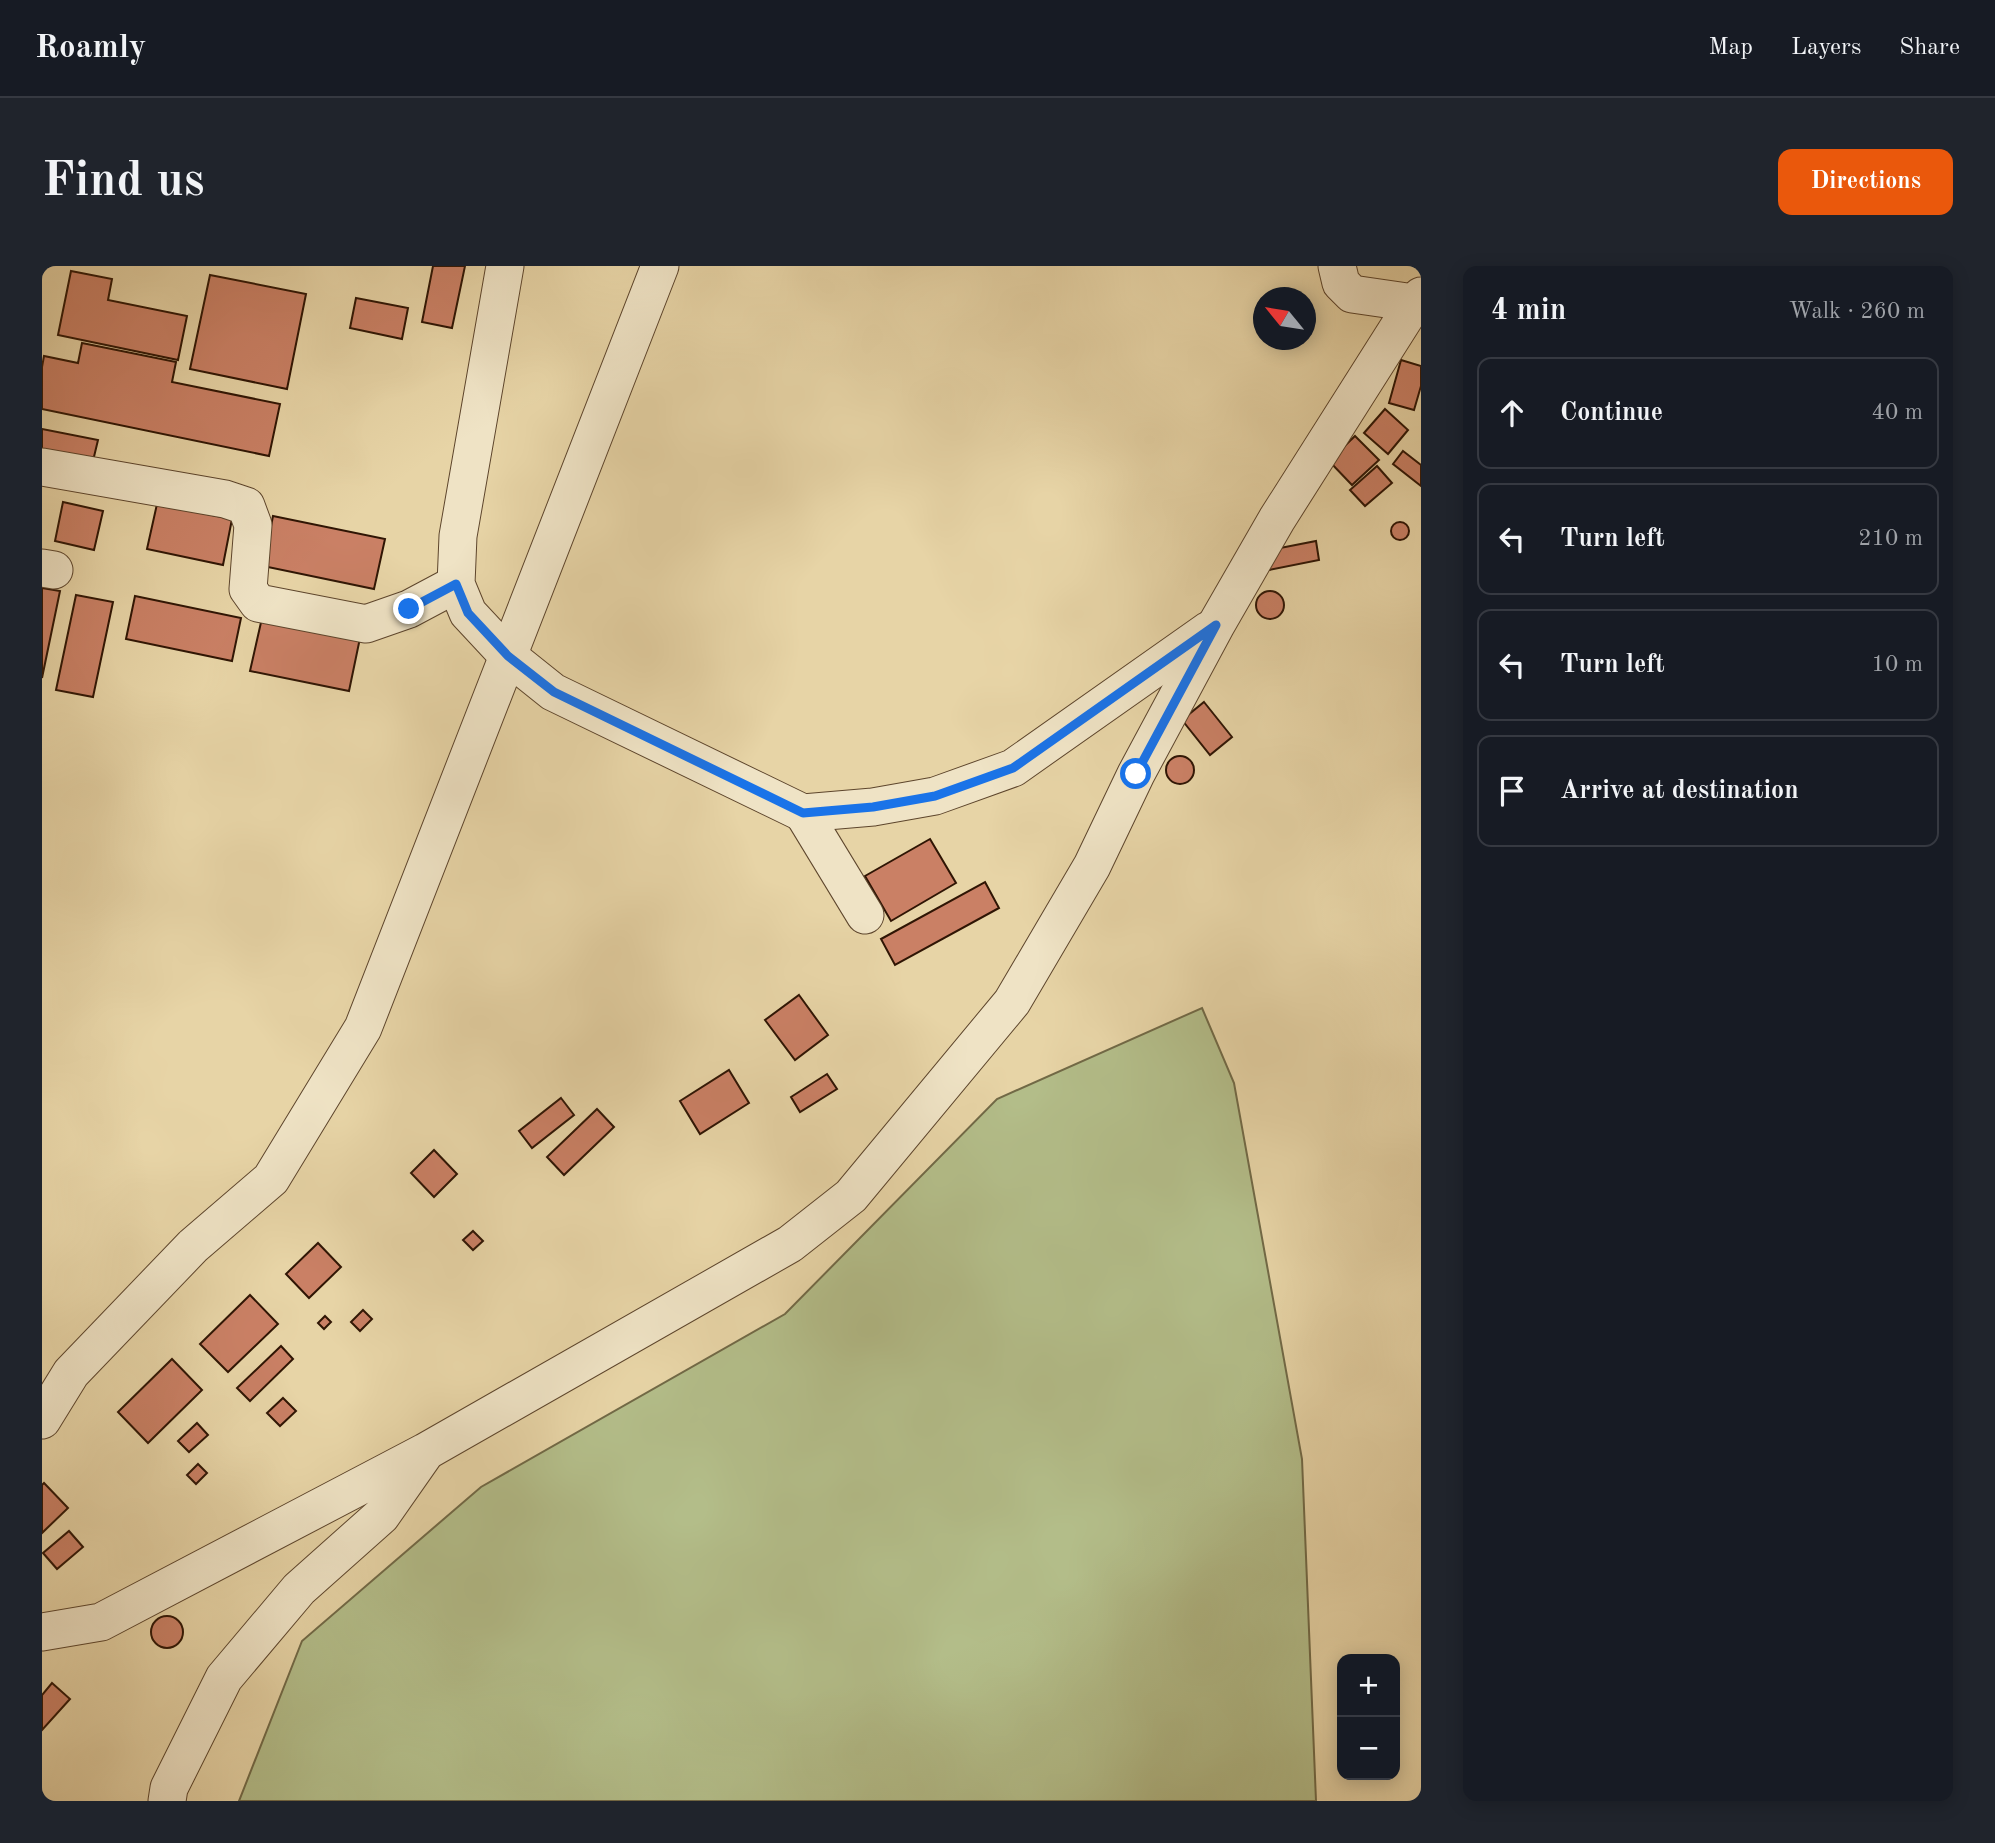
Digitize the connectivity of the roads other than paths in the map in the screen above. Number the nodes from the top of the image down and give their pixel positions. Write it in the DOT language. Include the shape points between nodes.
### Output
graph roads {
  1 [pos="505,266"];
  2 [pos="660,266"];
  3 [pos="1338,266"];
  4 [pos="1417,300"];
  5 [pos="42,467"];
  6 [pos="456,584"];
  7 [pos="1216,625"];
  8 [pos="508,656"];
  9 [pos="803,813"];
  10 [pos="865,915"];
  11 [pos="42,1420"];
  12 [pos="425,1452"];
  13 [pos="42,1632"];
  14 [pos="167,1801"];
  1 -- 6 [label="street" via="458,536"];
  2 -- 8 [label="street"];
  3 -- 4 [label="street" via="1341,283 1352,294"];
  4 -- 7 [label="street"];
  5 -- 6 [label="street" via="246,506 253,525 248,589 258,603 366,624 409,609"];
  6 -- 8 [label="street" via="468,613"];
  7 -- 9 [label="street" via="1013,768 935,796"];
  7 -- 12 [label="street" via="1092,866 1012,1002 851,1196 790,1244"];
  8 -- 9 [label="street" via="554,692"];
  8 -- 11 [label="street" via="363,1028 271,1179 193,1247 71,1373"];
  9 -- 10 [label="street"];
  12 -- 13 [label="street" via="101,1622"];
  12 -- 14 [label="street" via="381,1516 299,1588 224,1678 169,1788"];
}
